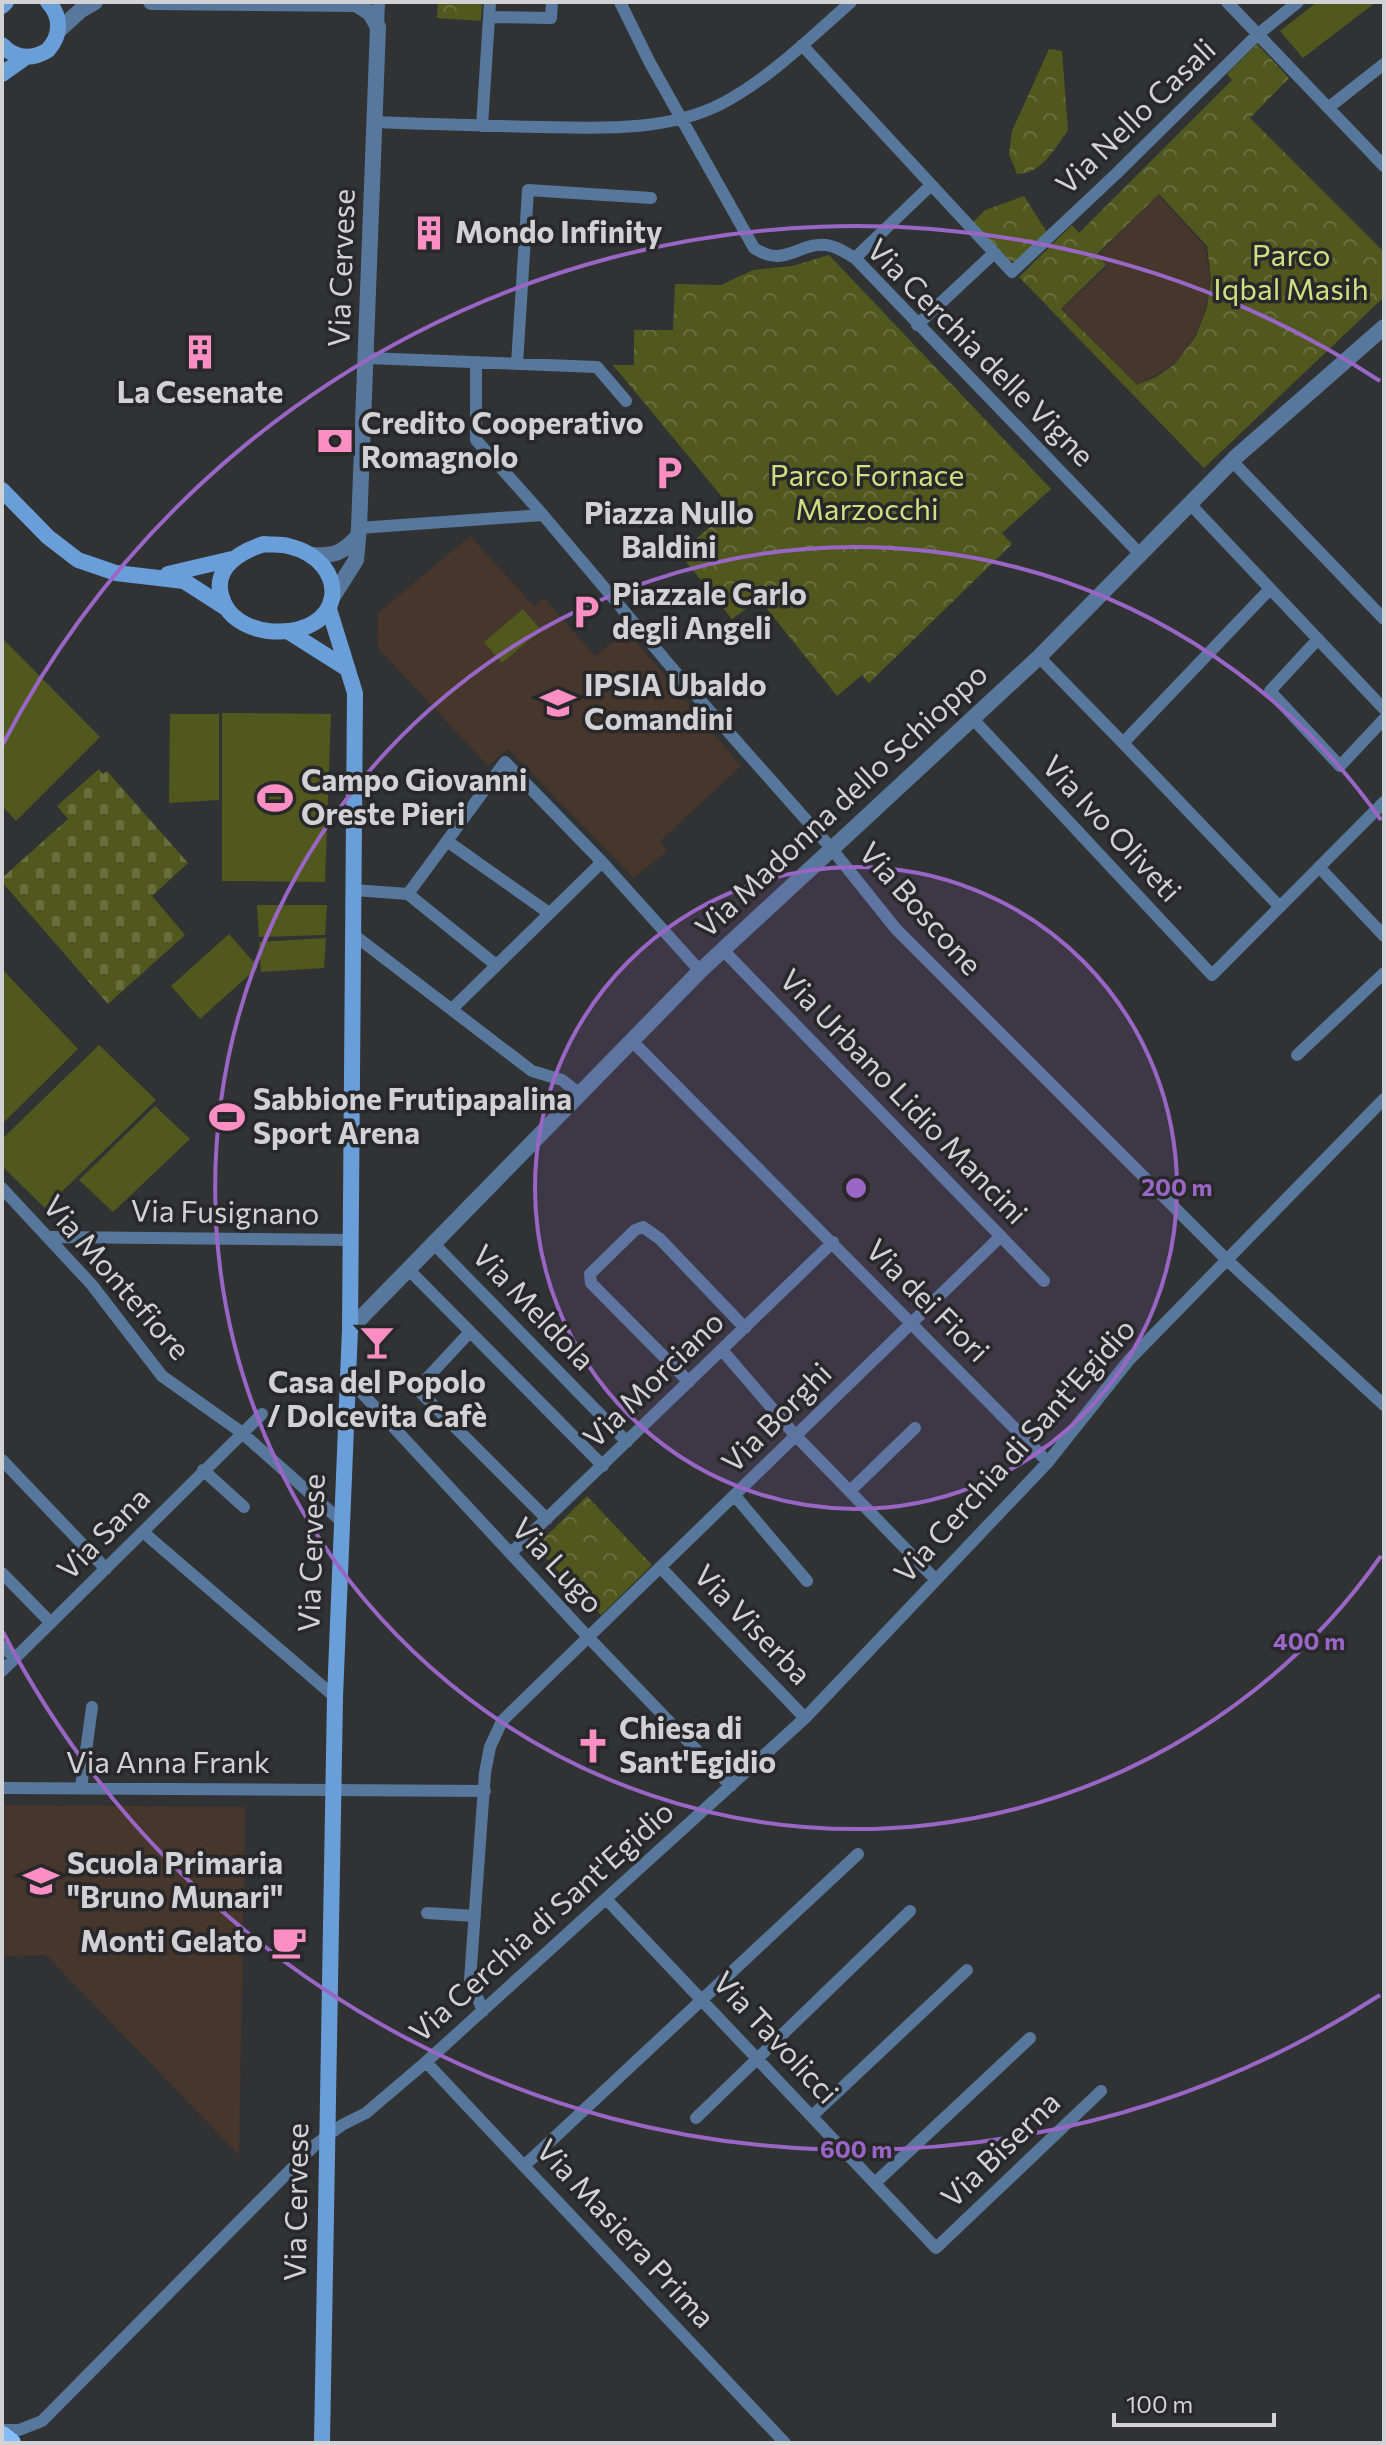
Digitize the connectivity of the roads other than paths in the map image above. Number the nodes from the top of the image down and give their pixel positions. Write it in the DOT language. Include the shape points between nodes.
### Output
graph roads {
  1 [pos="6,2"];
  2 [pos="151,2"];
  3 [pos="379,2"];
  4 [pos="490,2"];
  5 [pos="552,2"];
  6 [pos="620,2"];
  7 [pos="851,2"];
  8 [pos="1227,2"];
  9 [pos="1298,2"];
  10 [pos="49,3"];
  11 [pos="84,3"];
  12 [pos="359,3"];
  13 [pos="2,6"];
  14 [pos="489,17"];
  15 [pos="378,27"];
  16 [pos="59,30"];
  17 [pos="1257,35"];
  18 [pos="2,45"];
  19 [pos="802,45"];
  20 [pos="26,57"];
  21 [pos="1384,64"];
  22 [pos="2,74"];
  23 [pos="1328,108"];
  24 [pos="682,118"];
  25 [pos="374,122"];
  26 [pos="482,126"];
  27 [pos="1384,166"];
  28 [pos="930,186"];
  29 [pos="651,198"];
  30 [pos="993,254"];
  31 [pos="855,258"];
  32 [pos="917,325"];
  33 [pos="1384,327"];
  34 [pos="367,358"];
  35 [pos="476,363"];
  36 [pos="517,364"];
  37 [pos="626,401"];
  38 [pos="1233,462"];
  39 [pos="2,490"];
  40 [pos="1190,504"];
  41 [pos="543,515"];
  42 [pos="358,532"];
  43 [pos="1140,554"];
  44 [pos="310,555"];
  45 [pos="232,559"];
  46 [pos="157,576"];
  47 [pos="1270,589"];
  48 [pos="330,603"];
  49 [pos="226,608"];
  50 [pos="1384,619"];
  51 [pos="289,632"];
  52 [pos="1318,639"];
  53 [pos="1039,657"];
  54 [pos="346,668"];
  55 [pos="1384,709"];
  56 [pos="973,719"];
  57 [pos="1384,719"];
  58 [pos="1123,743"];
  59 [pos="1384,802"];
  60 [pos="447,841"];
  61 [pos="831,848"];
  62 [pos="602,862"];
  63 [pos="1319,867"];
  64 [pos="354,890"];
  65 [pos="408,894"];
  66 [pos="1280,907"];
  67 [pos="549,913"];
  68 [pos="354,935"];
  69 [pos="1384,936"];
  70 [pos="723,950"];
  71 [pos="496,965"];
  72 [pos="700,971"];
  73 [pos="1384,973"];
  74 [pos="452,1009"];
  75 [pos="633,1042"];
  76 [pos="1297,1055"];
  77 [pos="581,1095"];
  78 [pos="1384,1099"];
  79 [pos="2,1188"];
  80 [pos="1001,1236"];
  81 [pos="50,1237"];
  82 [pos="351,1240"];
  83 [pos="833,1242"];
  84 [pos="434,1244"];
  85 [pos="1227,1260"];
  86 [pos="408,1269"];
  87 [pos="1044,1281"];
  88 [pos="913,1322"];
  89 [pos="745,1328"];
  90 [pos="350,1329"];
  91 [pos="469,1333"];
  92 [pos="722,1350"];
  93 [pos="348,1378"];
  94 [pos="689,1382"];
  95 [pos="1384,1405"];
  96 [pos="262,1414"];
  97 [pos="915,1428"];
  98 [pos="241,1432"];
  99 [pos="795,1435"];
  100 [pos="627,1442"];
  101 [pos="2,1460"];
  102 [pos="1048,1462"];
  103 [pos="603,1466"];
  104 [pos="203,1470"];
  105 [pos="850,1491"];
  106 [pos="735,1496"];
  107 [pos="244,1507"];
  108 [pos="547,1519"];
  109 [pos="341,1521"];
  110 [pos="143,1532"];
  111 [pos="511,1553"];
  112 [pos="661,1568"];
  113 [pos="106,1569"];
  114 [pos="2,1573"];
  115 [pos="936,1580"];
  116 [pos="807,1581"];
  117 [pos="51,1623"];
  118 [pos="588,1637"];
  119 [pos="2,1646"];
  120 [pos="15,1658"];
  121 [pos="2,1671"];
  122 [pos="335,1697"];
  123 [pos="92,1707"];
  124 [pos="805,1718"];
  125 [pos="731,1786"];
  126 [pos="2,1788"];
  127 [pos="81,1788"];
  128 [pos="334,1790"];
  129 [pos="485,1791"];
  130 [pos="858,1854"];
  131 [pos="607,1900"];
  132 [pos="910,1911"];
  133 [pos="427,1913"];
  134 [pos="475,1916"];
  135 [pos="967,1970"];
  136 [pos="703,2000"];
  137 [pos="483,2011"];
  138 [pos="1030,2038"];
  139 [pos="759,2058"];
  140 [pos="426,2062"];
  141 [pos="1101,2091"];
  142 [pos="812,2116"];
  143 [pos="696,2118"];
  144 [pos="326,2135"];
  145 [pos="525,2165"];
  146 [pos="875,2183"];
  147 [pos="936,2248"];
  148 [pos="2,2433"];
  149 [pos="11,2443"];
  150 [pos="322,2443"];
  151 [pos="785,2443"];
  1 -- 13 [label="main road"];
  2 -- 12 [label="street"];
  3 -- 15 [label="street, Via Cervese"];
  4 -- 14 [label="street"];
  5 -- 14 [label="street" via="551,18"];
  6 -- 24 [label="street, Via Cerchia delle Vigne"];
  7 -- 19 [label="street"];
  8 -- 17 [label="street"];
  9 -- 17 [label="street, Via Nello Casali"];
  10 -- 11 [label="street"];
  10 -- 16 [label="main road"];
  11 -- 16 [label="street"];
  12 -- 15 [label="street"];
  14 -- 26 [label="street"];
  15 -- 25 [label="street, Via Cervese"];
  16 -- 20 [label="main road" via="48,50"];
  17 -- 23 [label="street"];
  17 -- 30 [label="street, Via Nello Casali" via="1012,272"];
  18 -- 20 [label="main road"];
  19 -- 24 [label="street" via="748,88"];
  19 -- 28 [label="street"];
  20 -- 22 [label="main road"];
  21 -- 23 [label="street"];
  23 -- 27 [label="street"];
  24 -- 26 [label="street" via="641,126"];
  24 -- 31 [label="street, Via Cerchia delle Vigne" via="754,248 778,257 824,244"];
  25 -- 26 [label="street"];
  25 -- 34 [label="street, Via Cervese"];
  28 -- 30 [label="street"];
  28 -- 31 [label="street"];
  29 -- 36 [label="street" via="528,190"];
  30 -- 32 [label="street"];
  31 -- 32 [label="street, Via Cerchia delle Vigne"];
  32 -- 43 [label="street, Via Cerchia delle Vigne"];
  33 -- 38 [label="street, Via Madonna dello Schioppo"];
  34 -- 35 [label="street"];
  34 -- 42 [label="street, Via Cervese"];
  35 -- 36 [label="street"];
  35 -- 41 [label="street, Via Boscone" via="476,440"];
  36 -- 37 [label="street" via="597,367"];
  38 -- 40 [label="street, Via Madonna dello Schioppo"];
  38 -- 50 [label="street"];
  39 -- 46 [label="main road" via="78,560 116,573"];
  40 -- 43 [label="street, Via Madonna dello Schioppo"];
  40 -- 47 [label="street"];
  41 -- 42 [label="street"];
  41 -- 61 [label="street, Via Boscone"];
  42 -- 44 [label="street" via="346,549 330,556"];
  42 -- 48 [label="street, Via Cervese" via="356,560"];
  43 -- 53 [label="street, Via Madonna dello Schioppo"];
  44 -- 45 [label="main road" via="264,544"];
  44 -- 48 [label="main road" via="329,576"];
  45 -- 46 [label="main road"];
  45 -- 49 [label="main road" via="221,575"];
  46 -- 49 [label="main road" via="184,581"];
  47 -- 52 [label="street"];
  47 -- 58 [label="street"];
  48 -- 51 [label="main road" via="317,623"];
  48 -- 54 [label="main road, Via Cervese"];
  49 -- 51 [label="main road" via="252,627"];
  51 -- 54 [label="main road"];
  52 -- 55 [label="street"];
  52 -- 57 [label="street" via="1270,691 1340,766"];
  53 -- 56 [label="street, Via Madonna dello Schioppo"];
  53 -- 58 [label="street"];
  54 -- 64 [label="main road, Via Cervese" via="355,693"];
  56 -- 61 [label="street, Via Madonna dello Schioppo"];
  56 -- 66 [label="street, Via Ivo Oliveti" via="1212,975"];
  58 -- 66 [label="street"];
  59 -- 63 [label="street"];
  60 -- 62 [label="street" via="505,762"];
  60 -- 65 [label="street"];
  60 -- 67 [label="street"];
  61 -- 70 [label="street, Via Madonna dello Schioppo"];
  61 -- 85 [label="street, Via Boscone" via="896,929"];
  62 -- 67 [label="street"];
  62 -- 72 [label="street"];
  63 -- 66 [label="street"];
  63 -- 69 [label="street"];
  64 -- 65 [label="street"];
  64 -- 68 [label="main road, Via Cervese"];
  65 -- 71 [label="street"];
  67 -- 71 [label="street"];
  68 -- 74 [label="street"];
  68 -- 82 [label="main road, Via Cervese"];
  70 -- 72 [label="street, Via Madonna dello Schioppo"];
  70 -- 80 [label="street, Via Urbano Lidio Mancini"];
  71 -- 74 [label="street"];
  72 -- 75 [label="street, Via Madonna dello Schioppo"];
  73 -- 76 [label="street"];
  74 -- 77 [label="street" via="532,1071 562,1080"];
  75 -- 77 [label="street, Via Madonna dello Schioppo"];
  75 -- 83 [label="street, Via dei Fiori"];
  77 -- 84 [label="street, Via Madonna dello Schioppo"];
  78 -- 85 [label="street, Via Cerchia di Sant'Egidio"];
  79 -- 81 [label="street, Via Montefiore"];
  80 -- 87 [label="street, Via Urbano Lidio Mancini"];
  80 -- 88 [label="street, Via Borghi"];
  81 -- 82 [label="street, Via Fusignano"];
  81 -- 98 [label="street, Via Montefiore" via="162,1376"];
  82 -- 90 [label="main road, Via Cervese"];
  83 -- 88 [label="street, Via dei Fiori"];
  83 -- 89 [label="street, Via Morciano"];
  84 -- 86 [label="street, Via Madonna dello Schioppo"];
  84 -- 100 [label="street, Via Meldola"];
  85 -- 95 [label="street, Via Boscone"];
  85 -- 102 [label="street, Via Cerchia di Sant'Egidio" via="1129,1360"];
  86 -- 90 [label="street, Via Madonna dello Schioppo"];
  86 -- 91 [label="street"];
  88 -- 99 [label="street, Via Borghi"];
  88 -- 102 [label="street, Via dei Fiori"];
  89 -- 92 [label="street, Via Morciano"];
  89 -- 94 [label="street" via="643,1227 596,1266 591,1283"];
  90 -- 93 [label="main road, Via Cervese"];
  91 -- 103 [label="street"];
  91 -- 108 [label="street" via="417,1389"];
  92 -- 94 [label="street, Via Morciano"];
  92 -- 99 [label="street"];
  93 -- 109 [label="main road, Via Cervese"];
  93 -- 111 [label="street, Via Lugo"];
  94 -- 100 [label="street, Via Morciano"];
  96 -- 98 [label="street, Via Sana"];
  97 -- 105 [label="street"];
  98 -- 104 [label="street, Via Sana"];
  98 -- 109 [label="street, Via Montefiore"];
  99 -- 105 [label="street"];
  99 -- 106 [label="street, Via Borghi"];
  100 -- 103 [label="street, Via Morciano"];
  101 -- 113 [label="street"];
  102 -- 115 [label="street, Via Cerchia di Sant'Egidio"];
  103 -- 108 [label="street, Via Morciano"];
  104 -- 107 [label="street"];
  104 -- 110 [label="street, Via Sana"];
  105 -- 115 [label="street"];
  106 -- 112 [label="street, Via Borghi"];
  106 -- 116 [label="street"];
  108 -- 111 [label="street, Via Morciano"];
  109 -- 122 [label="main road, Via Cervese"];
  110 -- 113 [label="street, Via Sana"];
  110 -- 122 [label="street"];
  111 -- 118 [label="street, Via Lugo"];
  112 -- 118 [label="street, Via Borghi"];
  112 -- 124 [label="street, Via Viserba"];
  113 -- 117 [label="street, Via Sana"];
  114 -- 117 [label="street"];
  115 -- 124 [label="street, Via Cerchia di Sant'Egidio"];
  117 -- 120 [label="street, Via Sana"];
  118 -- 125 [label="street, Via Lugo"];
  118 -- 129 [label="street, Via Borghi" via="502,1721 490,1747"];
  119 -- 120 [label="street"];
  120 -- 121 [label="street, Via Sana"];
  122 -- 128 [label="main road, Via Cervese"];
  123 -- 127 [label="street"];
  124 -- 125 [label="street, Via Cerchia di Sant'Egidio"];
  125 -- 131 [label="street, Via Cerchia di Sant'Egidio"];
  126 -- 127 [label="street, Via Anna Frank"];
  127 -- 128 [label="street, Via Anna Frank"];
  128 -- 129 [label="street, Via Anna Frank"];
  128 -- 144 [label="main road, Via Cervese"];
  129 -- 134 [label="street, Via Borghi"];
  130 -- 136 [label="street"];
  131 -- 136 [label="street, Via Tavolicci"];
  131 -- 137 [label="street, Via Cerchia di Sant'Egidio"];
  132 -- 139 [label="street"];
  133 -- 134 [label="street"];
  134 -- 137 [label="street, Via Borghi" via="470,1980"];
  135 -- 142 [label="street"];
  136 -- 139 [label="street, Via Tavolicci"];
  136 -- 145 [label="street"];
  137 -- 140 [label="street, Via Cerchia di Sant'Egidio"];
  138 -- 146 [label="street"];
  139 -- 142 [label="street, Via Tavolicci"];
  139 -- 143 [label="street"];
  140 -- 144 [label="street, Via Cerchia di Sant'Egidio" via="366,2113"];
  140 -- 145 [label="street, Via Masiera Prima"];
  141 -- 147 [label="street, Via Biserna"];
  142 -- 146 [label="street, Via Tavolicci"];
  144 -- 148 [label="street, Via Cerchia di Sant'Egidio" via="42,2421"];
  144 -- 150 [label="main road, Via Cervese"];
  145 -- 151 [label="street, Via Masiera Prima"];
  146 -- 147 [label="street, Via Tavolicci"];
  148 -- 149 [label="main road"];
}
